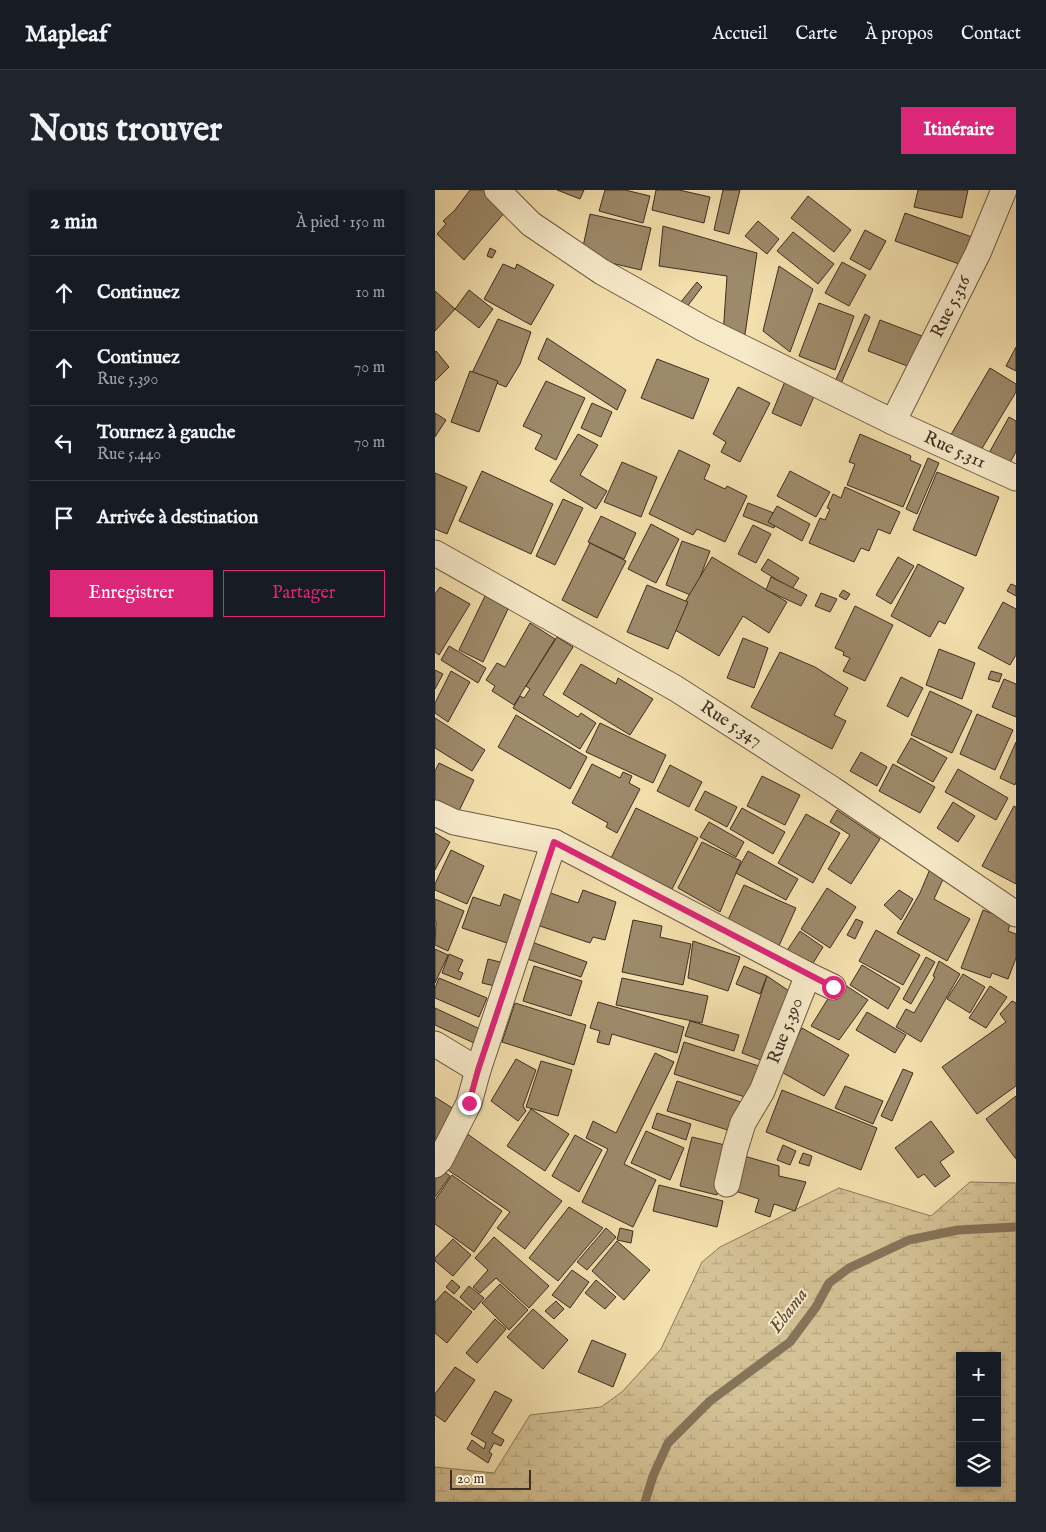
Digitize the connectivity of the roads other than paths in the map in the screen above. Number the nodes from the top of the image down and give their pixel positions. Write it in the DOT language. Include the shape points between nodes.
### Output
graph roads {
  1 [pos="497,190"];
  2 [pos="1003,190"];
  3 [pos="893,422"];
  4 [pos="1016,478"];
  5 [pos="435,552"];
  6 [pos="435,813"];
  7 [pos="554,842"];
  8 [pos="1015,910"];
  9 [pos="808,975"];
  10 [pos="833,987"];
  11 [pos="435,1044"];
  12 [pos="478,1070"];
  13 [pos="435,1165"];
  14 [pos="727,1184"];
  1 -- 3 [label="street, Rue 5.311" via="531,224 602,272 704,329"];
  2 -- 3 [label="street, Rue 5.316" via="978,253"];
  3 -- 4 [label="street, Rue 5.311"];
  5 -- 8 [label="street, Rue 5.347" via="675,688"];
  6 -- 7 [label="street, Rue 5.390" via="454,822"];
  7 -- 9 [label="street, Rue 5.390"];
  7 -- 12 [label="street"];
  9 -- 10 [label="street"];
  9 -- 14 [label="street, Rue 5.390" via="762,1091 743,1123"];
  11 -- 12 [label="street"];
  12 -- 13 [label="street" via="469,1103"];
}
